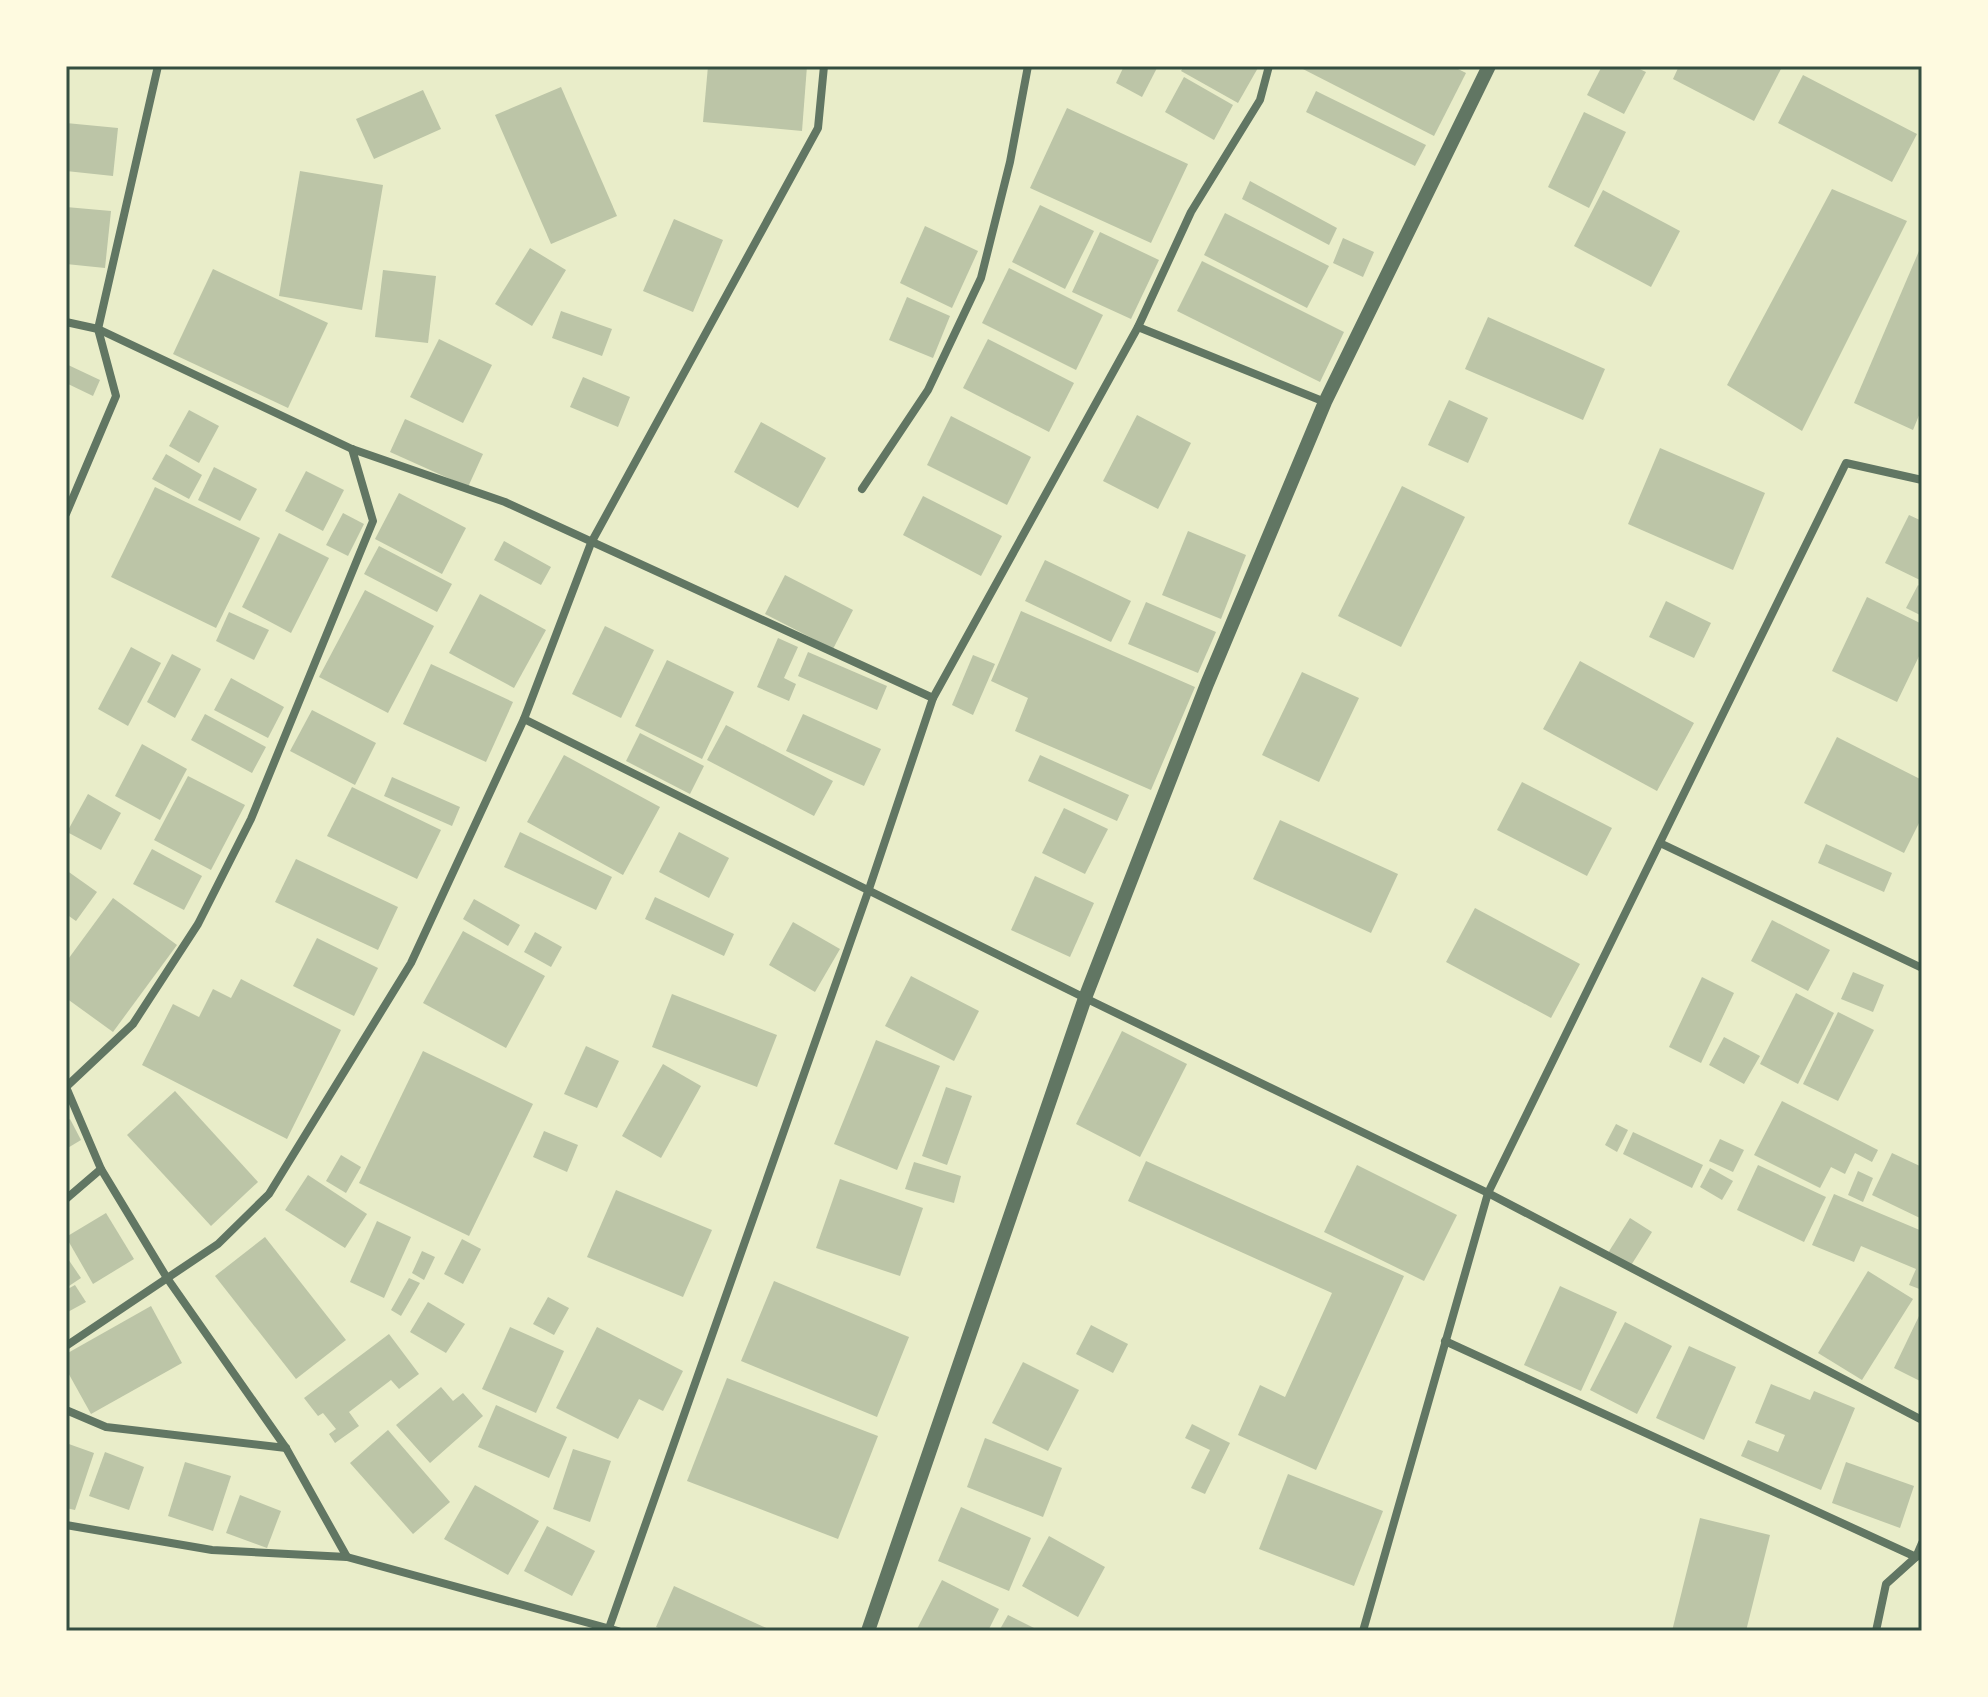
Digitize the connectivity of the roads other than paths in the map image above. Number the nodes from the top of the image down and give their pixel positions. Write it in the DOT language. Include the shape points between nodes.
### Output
graph roads {
  1 [pos="158,66"];
  2 [pos="824,66"];
  3 [pos="1028,66"];
  4 [pos="1269,66"];
  5 [pos="1489,66"];
  6 [pos="66,322"];
  7 [pos="1138,327"];
  8 [pos="98,329"];
  9 [pos="1325,402"];
  10 [pos="352,449"];
  11 [pos="1922,480"];
  12 [pos="862,489"];
  13 [pos="66,514"];
  14 [pos="591,543"];
  15 [pos="933,698"];
  16 [pos="524,719"];
  17 [pos="1660,843"];
  18 [pos="869,889"];
  19 [pos="1922,968"];
  20 [pos="1085,998"];
  21 [pos="66,1087"];
  22 [pos="101,1169"];
  23 [pos="1488,1193"];
  24 [pos="66,1199"];
  25 [pos="167,1278"];
  26 [pos="1445,1341"];
  27 [pos="66,1346"];
  28 [pos="66,1410"];
  29 [pos="1922,1420"];
  30 [pos="286,1448"];
  31 [pos="66,1525"];
  32 [pos="1922,1543"];
  33 [pos="347,1557"];
  34 [pos="1916,1557"];
  35 [pos="614,1629"];
  36 [pos="868,1631"];
  37 [pos="1363,1631"];
  38 [pos="1876,1631"];
  1 -- 8 [label="street"];
  2 -- 14 [label="street" via="818,128"];
  3 -- 12 [label="street" via="981,278 928,390"];
  4 -- 7 [label="street" via="1260,100 1191,212"];
  5 -- 9 [label="street"];
  6 -- 8 [label="street"];
  7 -- 9 [label="street"];
  7 -- 15 [label="street"];
  8 -- 10 [label="street"];
  8 -- 13 [label="street" via="116,396"];
  9 -- 20 [label="street" via="1207,684"];
  10 -- 14 [label="street" via="505,502"];
  10 -- 21 [label="street" via="373,521 251,819 198,924 133,1024"];
  11 -- 17 [label="street" via="1846,463"];
  14 -- 15 [label="street"];
  14 -- 16 [label="street"];
  15 -- 18 [label="street"];
  16 -- 18 [label="street"];
  16 -- 25 [label="street" via="411,963 269,1194 218,1244"];
  17 -- 19 [label="street"];
  17 -- 23 [label="street"];
  18 -- 20 [label="street"];
  18 -- 35 [label="street"];
  20 -- 23 [label="street"];
  20 -- 36 [label="street"];
  21 -- 22 [label="street"];
  22 -- 24 [label="street"];
  22 -- 25 [label="street"];
  23 -- 26 [label="street"];
  23 -- 29 [label="street"];
  25 -- 27 [label="street"];
  25 -- 30 [label="street"];
  26 -- 34 [label="street"];
  26 -- 37 [label="street"];
  28 -- 30 [label="street" via="106,1427"];
  30 -- 33 [label="street"];
  31 -- 33 [label="street" via="212,1550"];
  32 -- 34 [label="street"];
  33 -- 35 [label="street"];
  34 -- 38 [label="street" via="1886,1584"];
}
